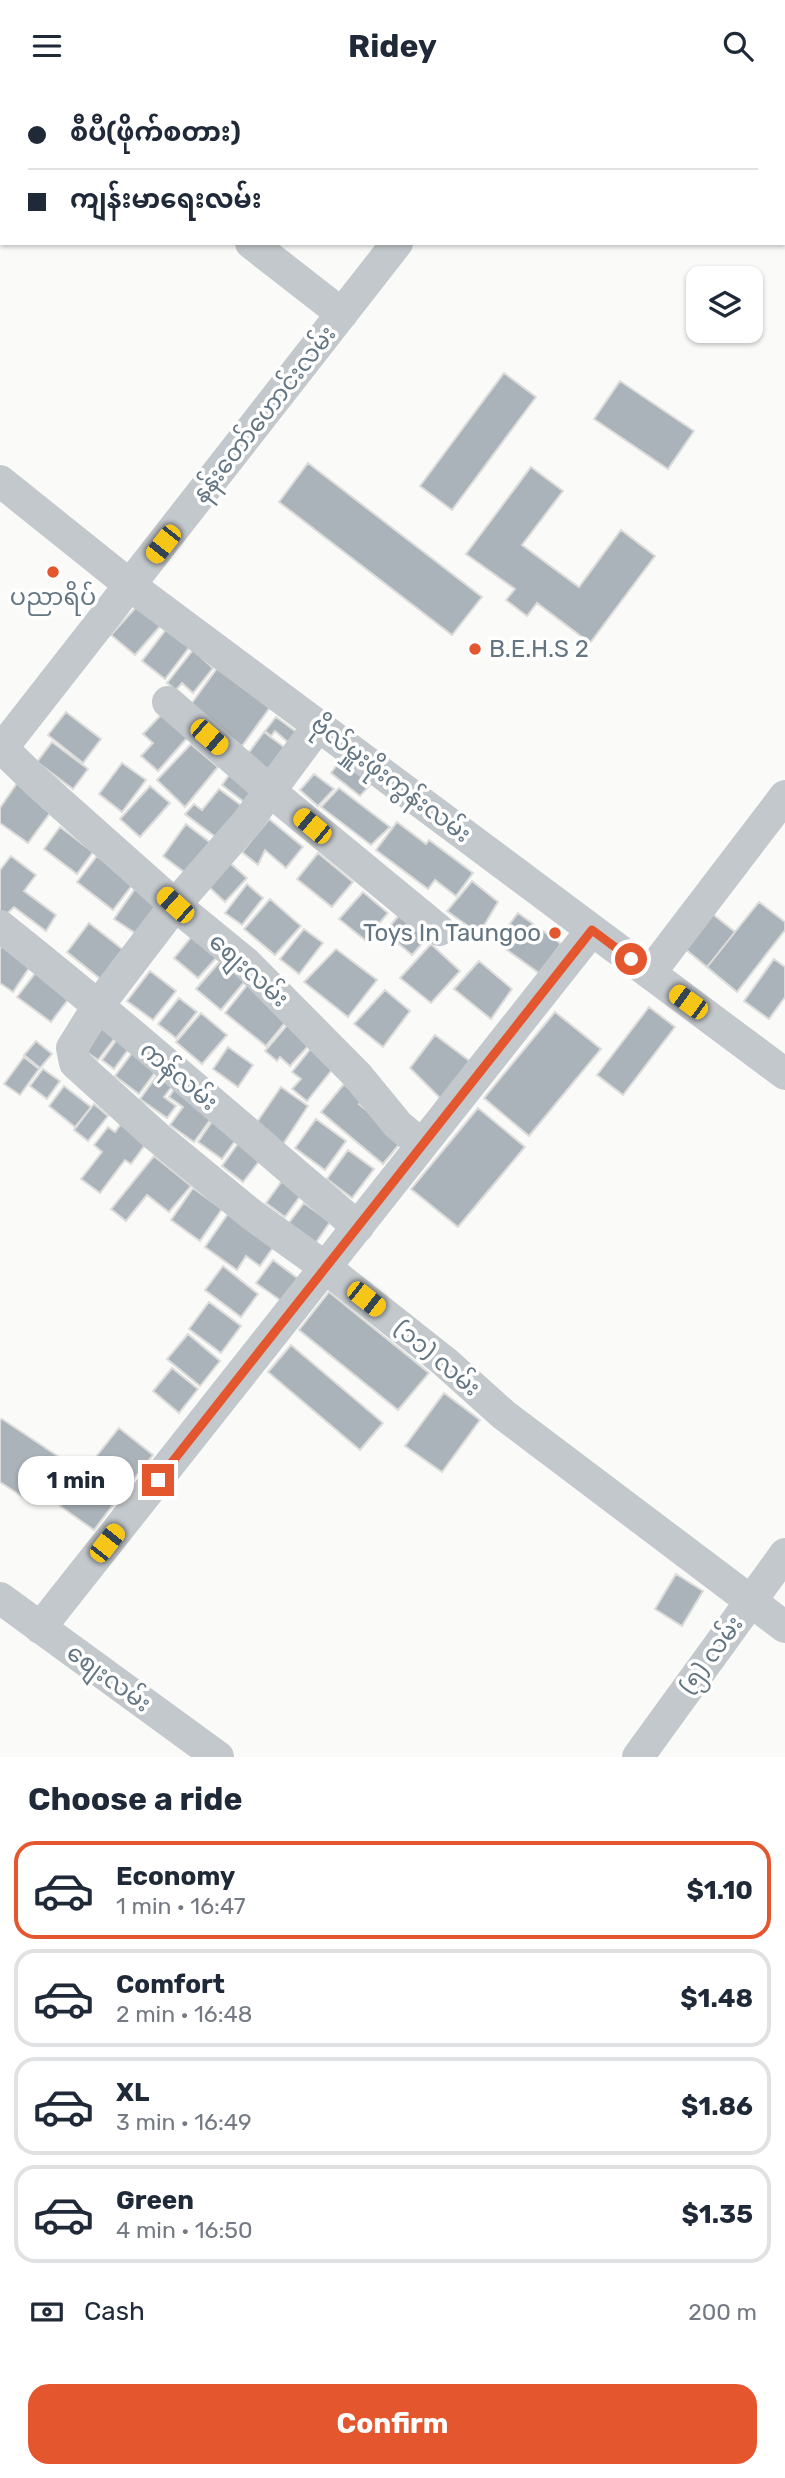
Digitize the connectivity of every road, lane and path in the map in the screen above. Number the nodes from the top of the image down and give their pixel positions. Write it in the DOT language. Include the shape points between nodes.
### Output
graph roads {
  1 [pos="254,245"];
  2 [pos="395,245"];
  3 [pos="342,314"];
  4 [pos="0,481"];
  5 [pos="131,586"];
  6 [pos="168,702"];
  7 [pos="319,725"];
  8 [pos="1,750"];
  9 [pos="270,791"];
  10 [pos="785,796"];
  11 [pos="175,905"];
  12 [pos="0,926"];
  13 [pos="439,930"];
  14 [pos="592,930"];
  15 [pos="650,973"];
  16 [pos="98,1006"];
  17 [pos="785,1074"];
  18 [pos="422,1145"];
  19 [pos="358,1227"];
  20 [pos="326,1268"];
  21 [pos="785,1554"];
  22 [pos="0,1598"];
  23 [pos="751,1600"];
  24 [pos="785,1627"];
  25 [pos="40,1628"];
  26 [pos="218,1757"];
  27 [pos="638,1757"];
  1 -- 3 [label="street"];
  2 -- 3 [label="street, နန်းတော်ဟောင်းလမ်း"];
  3 -- 5 [label="street, နန်းတော်ဟောင်းလမ်း"];
  4 -- 5 [label="street, ဗိုလ်မှူးဖိုးကွန်းလမ်း"];
  5 -- 7 [label="street, ဗိုလ်မှူးဖိုးကွန်းလမ်း"];
  5 -- 8 [label="street, နန်းတော်ဟောင်းလမ်း"];
  6 -- 9 [label="street"];
  7 -- 9 [label="street"];
  7 -- 14 [label="street, ဗိုလ်မှူးဖိုးကွန်းလမ်း"];
  8 -- 11 [label="street, စျေးလမ်း"];
  9 -- 11 [label="street"];
  9 -- 13 [label="street"];
  10 -- 15 [label="street"];
  11 -- 16 [label="street"];
  11 -- 18 [label="street, စျေးလမ်း" via="246,963"];
  12 -- 16 [label="street, ကန်လမ်း"];
  14 -- 15 [label="street, ဗိုလ်မှူးဖိုးကွန်းလမ်း"];
  14 -- 18 [label="street"];
  15 -- 17 [label="street, ဗိုလ်မှူးဖိုးကွန်းလမ်း"];
  16 -- 19 [label="street, ကန်လမ်း"];
  16 -- 20 [label="street, (၁၁) လမ်း" via="72,1048 75,1063 251,1214"];
  18 -- 19 [label="street"];
  19 -- 20 [label="street"];
  20 -- 23 [label="street, (၁၁) လမ်း" via="504,1415"];
  20 -- 25 [label="street"];
  21 -- 23 [label="street, (၅) လမ်း"];
  22 -- 25 [label="street, စျေးလမ်း"];
  23 -- 24 [label="street, (၁၁) လမ်း"];
  23 -- 27 [label="street, (၅) လမ်း"];
  25 -- 26 [label="street, စျေးလမ်း"];
}
